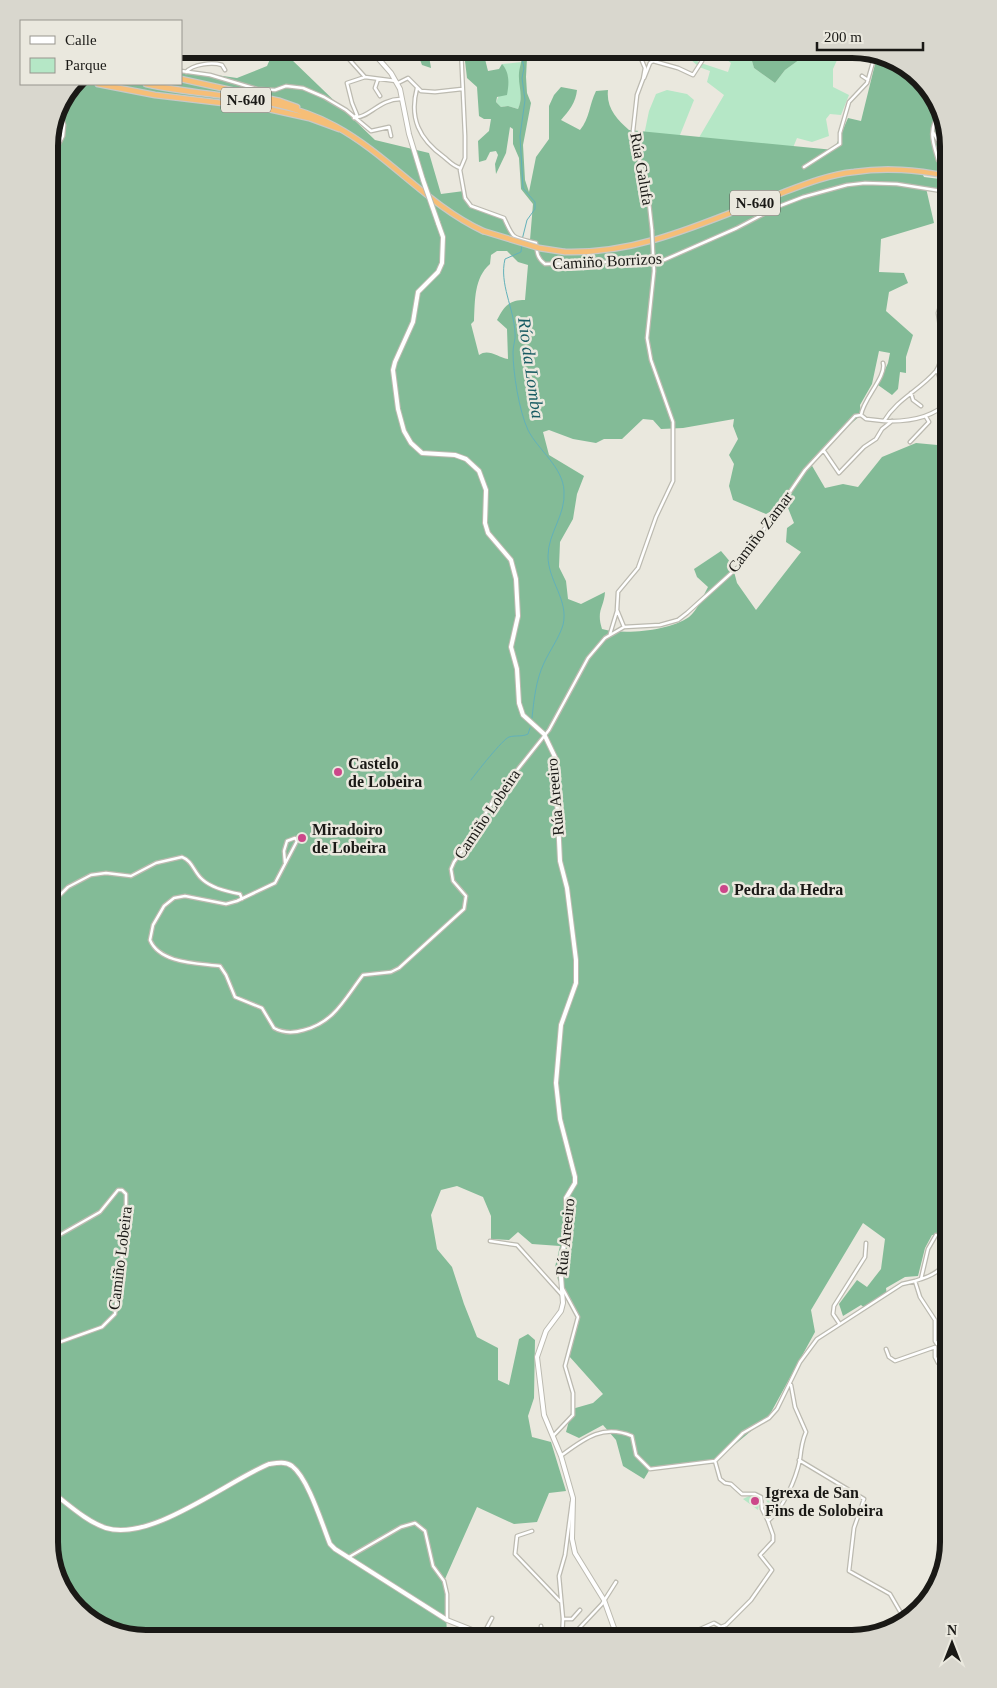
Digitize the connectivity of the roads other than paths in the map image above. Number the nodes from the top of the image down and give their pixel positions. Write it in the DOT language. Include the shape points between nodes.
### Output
graph roads {
  1 [pos="348,58"];
  2 [pos="377,58"];
  3 [pos="461,58"];
  4 [pos="641,58"];
  5 [pos="702,58"];
  6 [pos="874,60"];
  7 [pos="225,70"];
  8 [pos="182,71"];
  9 [pos="186,72"];
  10 [pos="862,76"];
  11 [pos="365,77"];
  12 [pos="182,79"];
  13 [pos="378,79"];
  14 [pos="644,79"];
  15 [pos="868,80"];
  16 [pos="397,82"];
  17 [pos="103,85"];
  18 [pos="152,85"];
  19 [pos="417,88"];
  20 [pos="462,89"];
  21 [pos="380,96"];
  22 [pos="402,99"];
  23 [pos="356,117"];
  24 [pos="62,119"];
  25 [pos="936,121"];
  26 [pos="932,129"];
  27 [pos="342,130"];
  28 [pos="391,136"];
  29 [pos="939,142"];
  30 [pos="58,146"];
  31 [pos="939,163"];
  32 [pos="804,167"];
  33 [pos="460,168"];
  34 [pos="939,174"];
  35 [pos="939,191"];
  36 [pos="653,260"];
  37 [pos="883,363"];
  38 [pos="939,366"];
  39 [pos="937,370"];
  40 [pos="939,376"];
  41 [pos="911,393"];
  42 [pos="921,406"];
  43 [pos="939,410"];
  44 [pos="861,414"];
  45 [pos="926,417"];
  46 [pos="884,421"];
  47 [pos="892,421"];
  48 [pos="910,442"];
  49 [pos="824,451"];
  50 [pos="617,610"];
  51 [pos="624,628"];
  52 [pos="610,634"];
  53 [pos="544,734"];
  54 [pos="285,863"];
  55 [pos="58,897"];
  56 [pos="242,899"];
  57 [pos="936,1235"];
  58 [pos="58,1236"];
  59 [pos="490,1241"];
  60 [pos="866,1243"];
  61 [pos="939,1269"];
  62 [pos="921,1279"];
  63 [pos="915,1281"];
  64 [pos="562,1288"];
  65 [pos="563,1296"];
  66 [pos="839,1323"];
  67 [pos="58,1343"];
  68 [pos="939,1345"];
  69 [pos="936,1346"];
  70 [pos="886,1349"];
  71 [pos="938,1363"];
  72 [pos="790,1384"];
  73 [pos="554,1435"];
  74 [pos="561,1456"];
  75 [pos="799,1460"];
  76 [pos="715,1461"];
  77 [pos="58,1496"];
  78 [pos="573,1498"];
  79 [pos="768,1521"];
  80 [pos="532,1531"];
  81 [pos="348,1557"];
  82 [pos="616,1582"];
  83 [pos="604,1600"];
  84 [pos="560,1601"];
  85 [pos="580,1610"];
  86 [pos="901,1615"];
  87 [pos="492,1618"];
  88 [pos="563,1618"];
  89 [pos="447,1620"];
  90 [pos="541,1626"];
  91 [pos="721,1627"];
  92 [pos="473,1630"];
  93 [pos="486,1630"];
  94 [pos="540,1630"];
  95 [pos="562,1630"];
  96 [pos="577,1630"];
  97 [pos="615,1630"];
  98 [pos="704,1630"];
  99 [pos="722,1630"];
  1 -- 11 [label="street"];
  2 -- 16 [label="street"];
  3 -- 20 [label="street, Camiño Borrizos"];
  4 -- 14 [label="street, Rúa Galufa"];
  5 -- 14 [label="street, Rúa Galufa" via="693,75 653,61"];
  6 -- 15 [label="street"];
  7 -- 9 [label="street" via="215,63 192,67"];
  8 -- 9 [label="street"];
  9 -- 23 [label="street" via="210,75 256,89 302,88"];
  10 -- 15 [label="street"];
  11 -- 13 [label="street"];
  11 -- 23 [label="street" via="346,86"];
  12 -- 27 [label="highway" via="280,101 321,116"];
  13 -- 16 [label="street"];
  13 -- 21 [label="street" via="374,88"];
  14 -- 36 [label="street, Rúa Galufa, bridge" via="637,95 633,131 649,203"];
  15 -- 32 [label="street" via="849,102 840,144"];
  16 -- 19 [label="street" via="408,78"];
  16 -- 22 [label="street, Rúa Areeiro"];
  17 -- 27 [label="highway" via="155,95 264,108 309,118"];
  18 -- 27 [label="highway, N-640" via="294,109"];
  19 -- 20 [label="street" via="434,92"];
  19 -- 33 [label="street" via="413,101 414,119 431,148"];
  20 -- 33 [label="street, Camiño Borrizos" via="465,152"];
  22 -- 23 [label="street" via="378,104"];
  22 -- 53 [label="street, Rúa Areeiro, bridge" via="409,134 442,237 442,263 438,272 418,292 413,322 395,362 394,380 400,418 411,443 422,452 466,459 482,477 486,490 488,533 511,560 516,579 518,616 511,647 517,669 520,710"];
  23 -- 28 [label="street" via="371,132 389,127"];
  24 -- 30 [label="street" via="63,136"];
  25 -- 26 [label="street"];
  26 -- 29 [label="street"];
  26 -- 31 [label="street, bridge"];
  27 -- 34 [label="highway, N-640, bridge" via="436,204 483,231 565,252 596,252 664,239 799,186 853,172 912,170"];
  33 -- 36 [label="street, Camiño Borrizos, bridge" via="465,198 471,206 504,218 508,232 536,243 539,260 550,265"];
  35 -- 36 [label="street, Camiño Borrizos" via="897,184 841,186 802,197 674,256"];
  36 -- 50 [label="street, Rúa Galufa" via="647,338 650,360 673,422 672,481 638,568 618,592"];
  37 -- 44 [label="street" via="883,370 864,402"];
  38 -- 39 [label="street"];
  39 -- 40 [label="street"];
  39 -- 41 [label="street"];
  41 -- 42 [label="street" via="913,400"];
  41 -- 46 [label="street" via="900,400"];
  43 -- 45 [label="street"];
  44 -- 46 [label="street" via="866,419"];
  44 -- 49 [label="street, Camiño Zamar" via="855,416"];
  45 -- 47 [label="street"];
  45 -- 48 [label="street" via="929,422"];
  46 -- 47 [label="street"];
  47 -- 49 [label="street" via="839,473"];
  49 -- 51 [label="street, Camiño Zamar" via="803,474 738,567 688,613 660,625"];
  50 -- 51 [label="street"];
  50 -- 52 [label="street, Rúa Galufa"];
  51 -- 52 [label="street, Camiño Zamar"];
  52 -- 53 [label="street, Camiño Zamar" via="588,658"];
  53 -- 56 [label="street, Camiño Lobeira" via="494,799 454,862 451,869 453,881 466,896 464,909 399,968 363,975 344,1004 321,1025 296,1033 277,1030 262,1008 235,997 220,966 199,965 164,955 152,945 150,934 153,925 164,906 174,898 185,896 226,904"];
  53 -- 64 [label="street, Rúa Areeiro" via="555,758 560,860 576,960 576,983 562,1025 556,1083 560,1120 575,1172 574,1183 566,1198 568,1228 559,1271"];
  54 -- 54 [label="street, Camiño Lobeira" via="285,845 295,838 297,841"];
  54 -- 56 [label="street, Camiño Lobeira" via="275,883"];
  55 -- 56 [label="street" via="68,887 91,875 131,876 156,863 182,857 191,863 206,883 240,894"];
  57 -- 62 [label="street" via="928,1249"];
  58 -- 67 [label="street, Camiño Lobeira" via="100,1212 118,1190 126,1194 115,1314 102,1327"];
  59 -- 65 [label="street, Rúa Areeiro" via="517,1245"];
  60 -- 66 [label="street" via="864,1257 834,1306 833,1314"];
  61 -- 62 [label="street"];
  62 -- 63 [label="street"];
  63 -- 66 [label="street" via="902,1284"];
  63 -- 69 [label="street" via="920,1297 935,1320"];
  64 -- 65 [label="street, Rúa Areeiro"];
  64 -- 73 [label="street, Rúa Areeiro" via="578,1317 565,1366 571,1383 571,1419"];
  65 -- 73 [label="street, Rúa Areeiro" via="560,1311 546,1331 537,1357 544,1415"];
  66 -- 72 [label="street" via="816,1339"];
  68 -- 69 [label="street"];
  69 -- 70 [label="street" via="894,1361"];
  69 -- 71 [label="street"];
  72 -- 75 [label="street" via="795,1407 806,1432"];
  72 -- 76 [label="street" via="769,1418 743,1433"];
  73 -- 74 [label="street, Rúa Areeiro"];
  74 -- 76 [label="street" via="604,1430 632,1436 636,1455 650,1469"];
  74 -- 78 [label="street, Rúa Areeiro"];
  75 -- 79 [label="street" via="778,1513"];
  75 -- 86 [label="street" via="864,1499 854,1528 849,1571 890,1594"];
  76 -- 79 [label="street" via="725,1483 742,1494 755,1494 762,1498 762,1509"];
  77 -- 81 [label="street" via="99,1525 114,1530 135,1529 160,1522 262,1467 286,1464 292,1466 303,1480 330,1544"];
  78 -- 83 [label="street, Rúa Areeiro" via="572,1540 575,1553"];
  78 -- 84 [label="street, Rúa Areeiro" via="559,1576"];
  79 -- 91 [label="street" via="773,1541 760,1555 772,1570 770,1575 751,1600"];
  80 -- 84 [label="street" via="518,1536 515,1554"];
  81 -- 89 [label="street"];
  81 -- 89 [label="street" via="401,1527 415,1523 425,1532 433,1566 444,1581"];
  82 -- 83 [label="street"];
  83 -- 96 [label="street"];
  83 -- 97 [label="street, Rúa Areeiro"];
  84 -- 88 [label="street, Rúa Areeiro"];
  85 -- 88 [label="street" via="572,1619"];
  87 -- 93 [label="street"];
  88 -- 95 [label="street, Rúa Areeiro"];
  89 -- 92 [label="street"];
  90 -- 94 [label="street"];
  91 -- 98 [label="street" via="711,1624"];
  91 -- 99 [label="street"];
}
